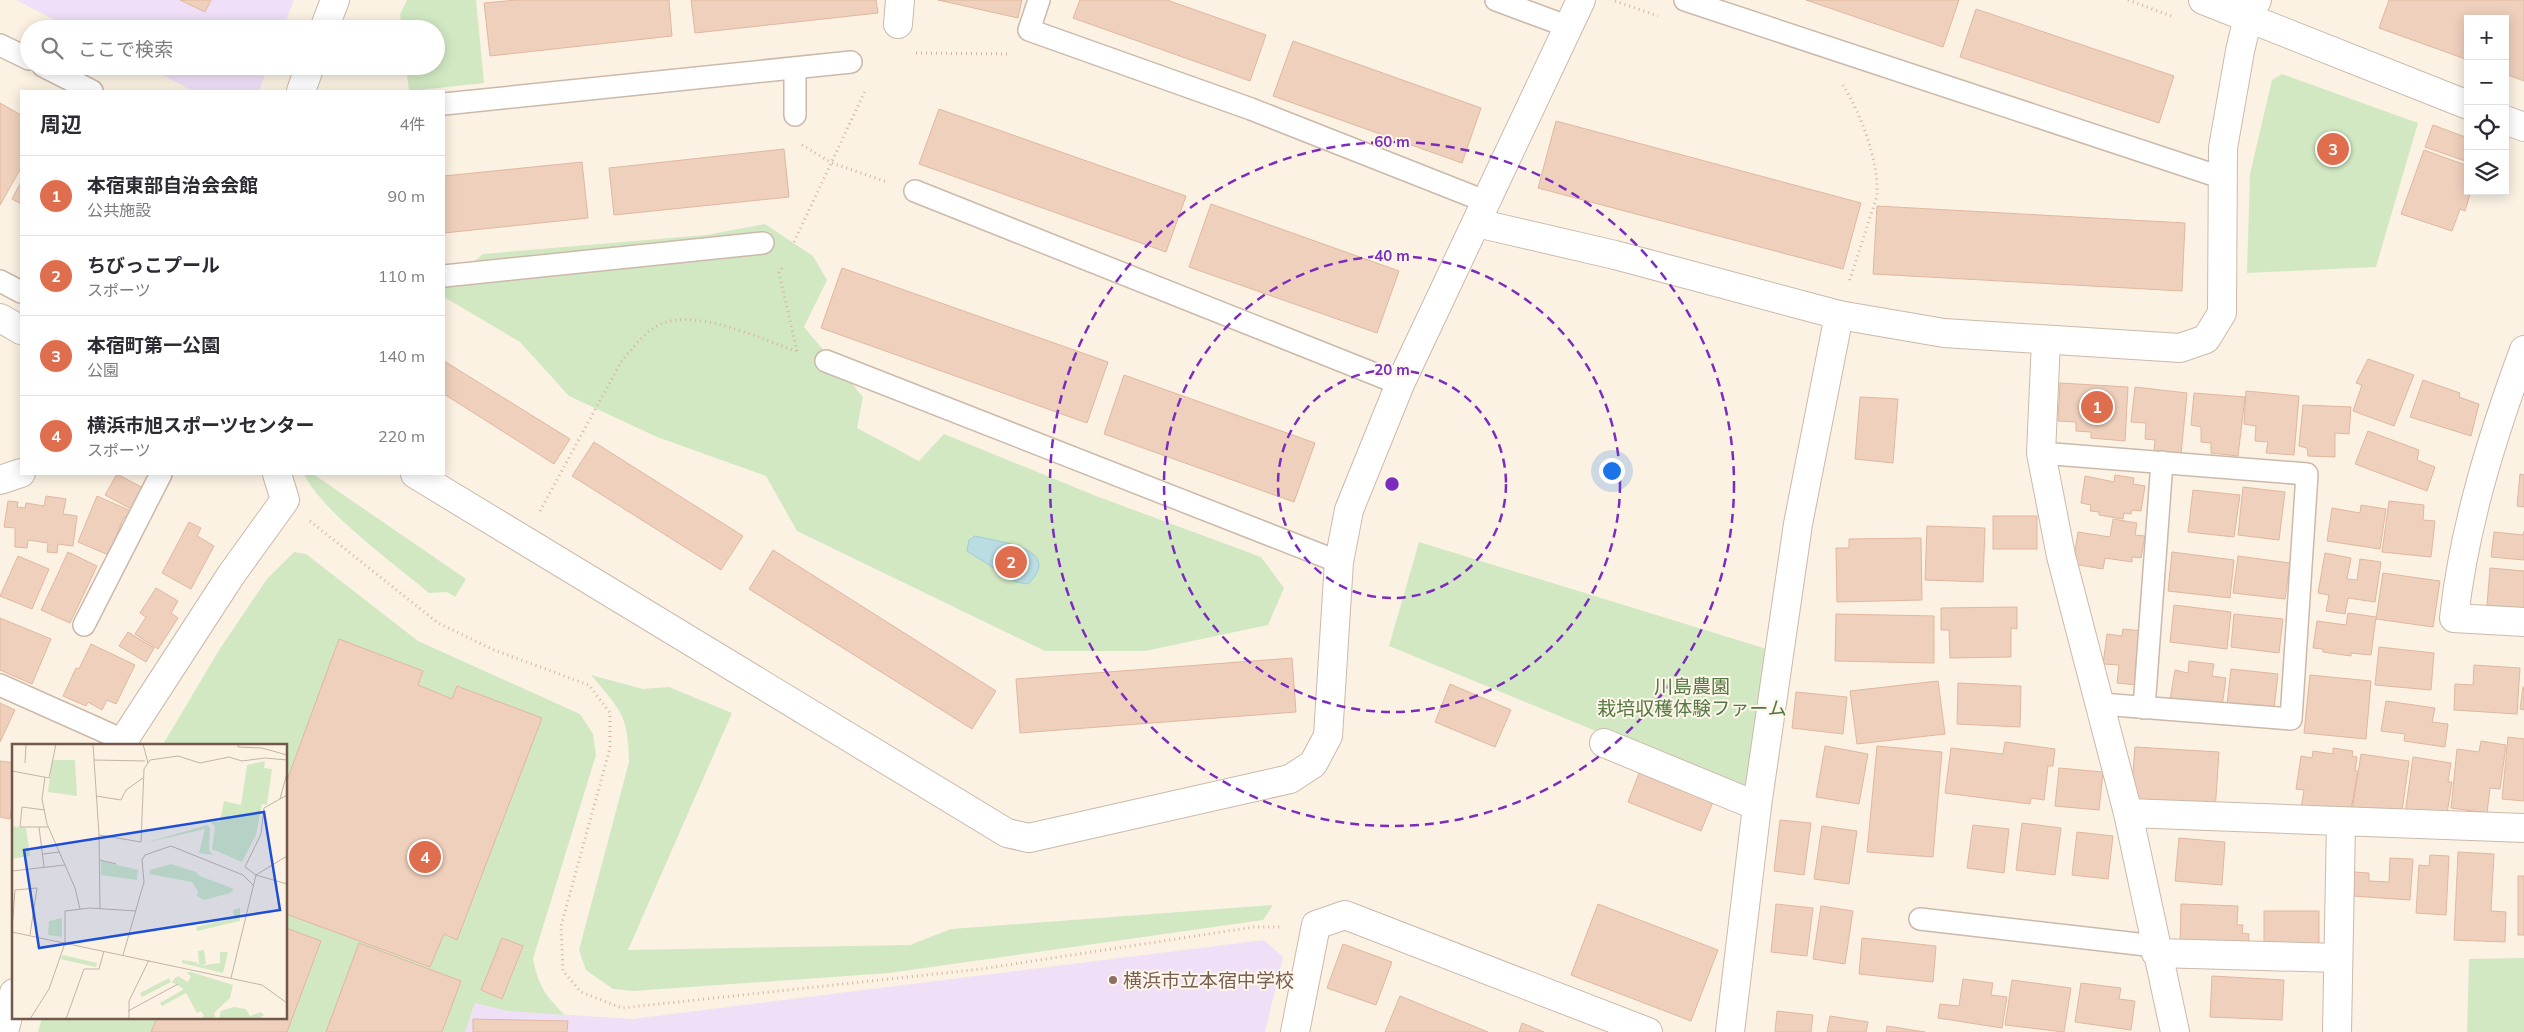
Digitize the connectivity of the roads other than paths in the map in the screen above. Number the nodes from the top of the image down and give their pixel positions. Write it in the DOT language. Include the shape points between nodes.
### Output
graph roads {
  1 [pos="335,0"];
  2 [pos="1039,0"];
  3 [pos="1496,0"];
  4 [pos="1581,0"];
  5 [pos="1685,0"];
  6 [pos="2216,2"];
  7 [pos="2253,9"];
  8 [pos="327,20"];
  9 [pos="1569,27"];
  10 [pos="0,45"];
  11 [pos="20,55"];
  12 [pos="852,62"];
  13 [pos="794,68"];
  14 [pos="61,75"];
  15 [pos="307,75"];
  16 [pos="90,90"];
  17 [pos="301,90"];
  18 [pos="2464,103"];
  19 [pos="445,104"];
  20 [pos="795,115"];
  21 [pos="2509,121"];
  22 [pos="2524,127"];
  23 [pos="2223,178"];
  24 [pos="915,191"];
  25 [pos="1482,213"];
  26 [pos="763,243"];
  27 [pos="445,276"];
  28 [pos="0,281"];
  29 [pos="20,291"];
  30 [pos="1839,315"];
  31 [pos="0,318"];
  32 [pos="20,329"];
  33 [pos="2046,340"];
  34 [pos="2524,350"];
  35 [pos="826,361"];
  36 [pos="1400,384"];
  37 [pos="2041,454"];
  38 [pos="2162,462"];
  39 [pos="20,473"];
  40 [pos="160,475"];
  41 [pos="277,475"];
  42 [pos="417,475"];
  43 [pos="0,480"];
  44 [pos="1339,562"];
  45 [pos="2524,622"];
  46 [pos="84,625"];
  47 [pos="0,684"];
  48 [pos="2101,704"];
  49 [pos="2144,708"];
  50 [pos="121,743"];
  51 [pos="1604,743"];
  52 [pos="1757,806"];
  53 [pos="2128,813"];
  54 [pos="2341,822"];
  55 [pos="2524,828"];
  56 [pos="1920,919"];
  57 [pos="2156,950"];
  58 [pos="2338,958"];
  59 [pos="12,1001"];
  60 [pos="4,1032"];
  61 [pos="1295,1032"];
  62 [pos="1648,1032"];
  63 [pos="1730,1032"];
  64 [pos="2175,1032"];
  65 [pos="2337,1032"];
  1 -- 8 [label="street"];
  2 -- 25 [label="lane" via="1029,30 1251,109"];
  3 -- 9 [label="lane"];
  4 -- 9 [label="street"];
  5 -- 23 [label="lane"];
  6 -- 7 [label="street"];
  7 -- 18 [label="street"];
  7 -- 23 [label="street" via="2240,51 2223,148"];
  9 -- 25 [label="street"];
  10 -- 11 [label="lane"];
  12 -- 13 [label="lane"];
  13 -- 19 [label="lane"];
  13 -- 20 [label="lane"];
  14 -- 16 [label="lane"];
  15 -- 17 [label="street"];
  21 -- 22 [label="street"];
  23 -- 33 [label="street" via="2222,313 2206,339 2180,348"];
  24 -- 36 [label="lane"];
  25 -- 30 [label="street" via="1615,255"];
  25 -- 36 [label="street"];
  26 -- 27 [label="lane"];
  28 -- 29 [label="lane"];
  30 -- 33 [label="street" via="1944,333"];
  30 -- 52 [label="street" via="1798,524"];
  31 -- 32 [label="street"];
  33 -- 37 [label="street"];
  34 -- 45 [label="street" via="2494,436 2460,567 2454,618"];
  35 -- 44 [label="lane"];
  36 -- 44 [label="street" via="1349,510"];
  37 -- 38 [label="lane"];
  37 -- 48 [label="street" via="2061,556"];
  38 -- 49 [label="lane"];
  38 -- 49 [label="lane" via="2307,474 2291,719"];
  39 -- 43 [label="street"];
  40 -- 46 [label="lane"];
  41 -- 50 [label="street" via="285,500 231,575"];
  42 -- 44 [label="street" via="1007,833 1029,838 1290,779 1312,764 1328,736"];
  47 -- 50 [label="lane"];
  48 -- 49 [label="lane"];
  48 -- 53 [label="street"];
  51 -- 52 [label="street"];
  52 -- 63 [label="street"];
  53 -- 54 [label="street"];
  53 -- 57 [label="street"];
  54 -- 55 [label="street"];
  54 -- 58 [label="street"];
  56 -- 57 [label="lane"];
  57 -- 58 [label="street"];
  57 -- 64 [label="street"];
  58 -- 65 [label="street"];
  59 -- 60 [label="street"];
  61 -- 62 [label="street" via="1316,925 1345,915"];
}
